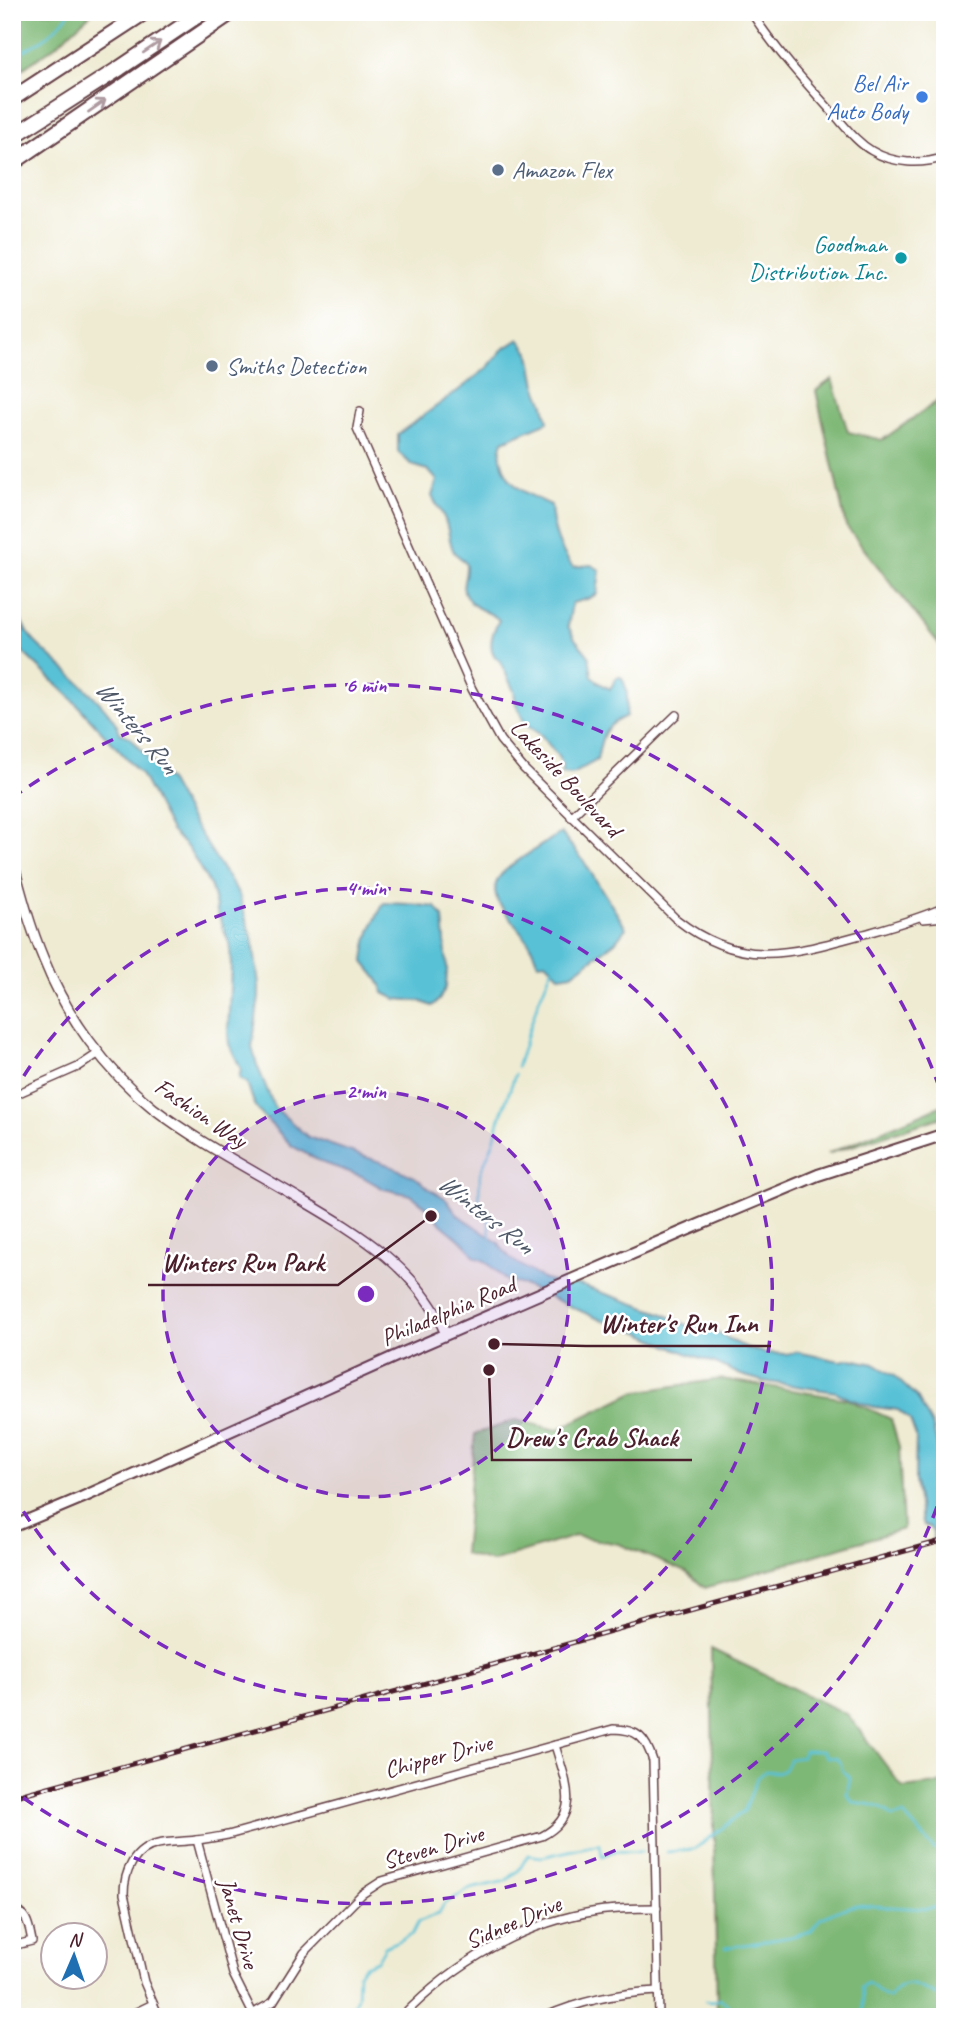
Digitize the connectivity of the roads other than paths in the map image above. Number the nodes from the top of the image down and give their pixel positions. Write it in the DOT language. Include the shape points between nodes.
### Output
graph roads {
  1 [pos="145,12"];
  2 [pos="203,12"];
  3 [pos="232,12"];
  4 [pos="751,12"];
  5 [pos="12,99"];
  6 [pos="12,137"];
  7 [pos="945,157"];
  8 [pos="12,163"];
  9 [pos="360,411"];
  10 [pos="676,715"];
  11 [pos="571,817"];
  12 [pos="12,859"];
  13 [pos="945,907"];
  14 [pos="945,917"];
  15 [pos="918,919"];
  16 [pos="99,1053"];
  17 [pos="12,1096"];
  18 [pos="945,1134"];
  19 [pos="446,1334"];
  20 [pos="12,1527"];
  21 [pos="555,1745"];
  22 [pos="197,1840"];
  23 [pos="657,1908"];
  24 [pos="12,1910"];
  25 [pos="12,1946"];
  26 [pos="658,1991"];
  27 [pos="153,2004"];
  28 [pos="250,2015"];
  29 [pos="126,2017"];
  30 [pos="159,2017"];
  31 [pos="402,2017"];
  32 [pos="544,2017"];
  33 [pos="659,2017"];
  1 -- 5 [label="highway"];
  6 -- 2 [label="highway, one-way"];
  8 -- 3 [label="highway, one-way"];
  4 -- 7 [label="street" via="799,75 862,144 899,161"];
  9 -- 11 [label="street, Lakeside Boulevard" via="357,428 486,718 513,757"];
  10 -- 11 [label="street"];
  11 -- 15 [label="street, Lakeside Boulevard" via="676,919 720,946 783,954"];
  12 -- 16 [label="street, Fashion Way" via="44,962 65,1004"];
  13 -- 15 [label="street, Lakeside Boulevard"];
  14 -- 15 [label="street, Lakeside Boulevard"];
  16 -- 17 [label="street" via="75,1069"];
  16 -- 19 [label="street, Fashion Way" via="170,1120 337,1220 395,1263 428,1300"];
  18 -- 19 [label="main road, Philadelphia Road" via="818,1175"];
  19 -- 20 [label="main road, Philadelphia Road"];
  21 -- 22 [label="street, Chipper Drive"];
  21 -- 23 [label="street, Chipper Drive" via="612,1729 634,1732 646,1744 653,1762"];
  21 -- 28 [label="street, Steven Drive" via="568,1806 555,1828 542,1836 395,1876 371,1887 304,1953 273,2002"];
  22 -- 27 [label="street, Chipper Drive" via="156,1844 139,1854 125,1876 125,1902"];
  22 -- 28 [label="street, Janet Drive" via="230,1964"];
  23 -- 26 [label="street, Chipper Drive"];
  23 -- 31 [label="street, Sidnee Drive" via="597,1911 519,1934 449,1974"];
  24 -- 25 [label="street" via="25,1916 32,1941"];
  26 -- 32 [label="street" via="614,1994"];
  26 -- 33 [label="street, Chipper Drive"];
  27 -- 29 [label="street"];
  27 -- 30 [label="street, Chipper Drive"];
}
